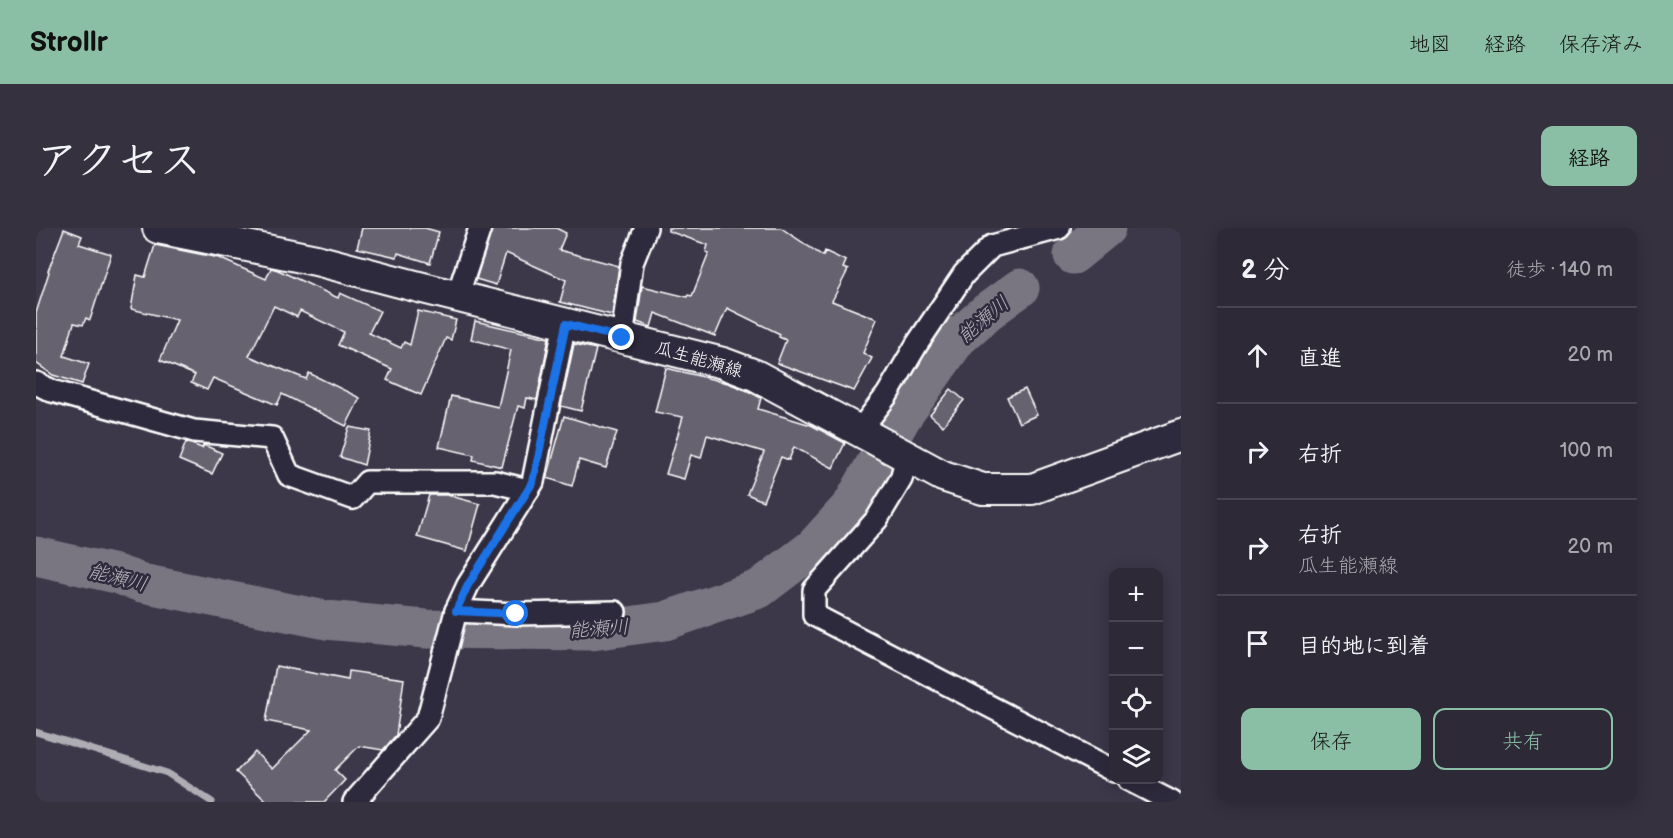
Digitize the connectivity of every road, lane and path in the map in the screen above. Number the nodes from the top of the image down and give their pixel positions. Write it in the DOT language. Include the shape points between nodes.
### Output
graph roads {
  1 [pos="158,228"];
  2 [pos="480,228"];
  3 [pos="646,228"];
  4 [pos="1059,228"];
  5 [pos="458,297"];
  6 [pos="566,324"];
  7 [pos="622,338"];
  8 [pos="36,383"];
  9 [pos="860,430"];
  10 [pos="1181,435"];
  11 [pos="907,457"];
  12 [pos="528,489"];
  13 [pos="456,611"];
  14 [pos="615,612"];
  15 [pos="1109,769"];
  16 [pos="1137,784"];
  17 [pos="354,802"];
  18 [pos="1172,802"];
  1 -- 5 [label="main road, 瓜生能瀬線" via="316,260"];
  2 -- 5 [label="street"];
  3 -- 7 [label="street" via="632,263"];
  4 -- 9 [label="street" via="992,246 964,274 887,395"];
  5 -- 6 [label="main road, 瓜生能瀬線"];
  6 -- 7 [label="main road, 瓜生能瀬線"];
  6 -- 12 [label="street" via="533,482"];
  7 -- 9 [label="main road, 瓜生能瀬線" via="755,375"];
  8 -- 12 [label="street" via="52,391 194,431 272,438 289,475 353,498 367,482 495,482"];
  9 -- 11 [label="main road, 瓜生能瀬線"];
  10 -- 11 [label="main road, 瓜生能瀬線" via="1032,489 983,489 943,476"];
  11 -- 15 [label="street" via="901,479 878,519 814,590 814,615"];
  12 -- 13 [label="street"];
  13 -- 14 [label="street"];
  13 -- 17 [label="street" via="428,718"];
  16 -- 18 [label="street"];
}
